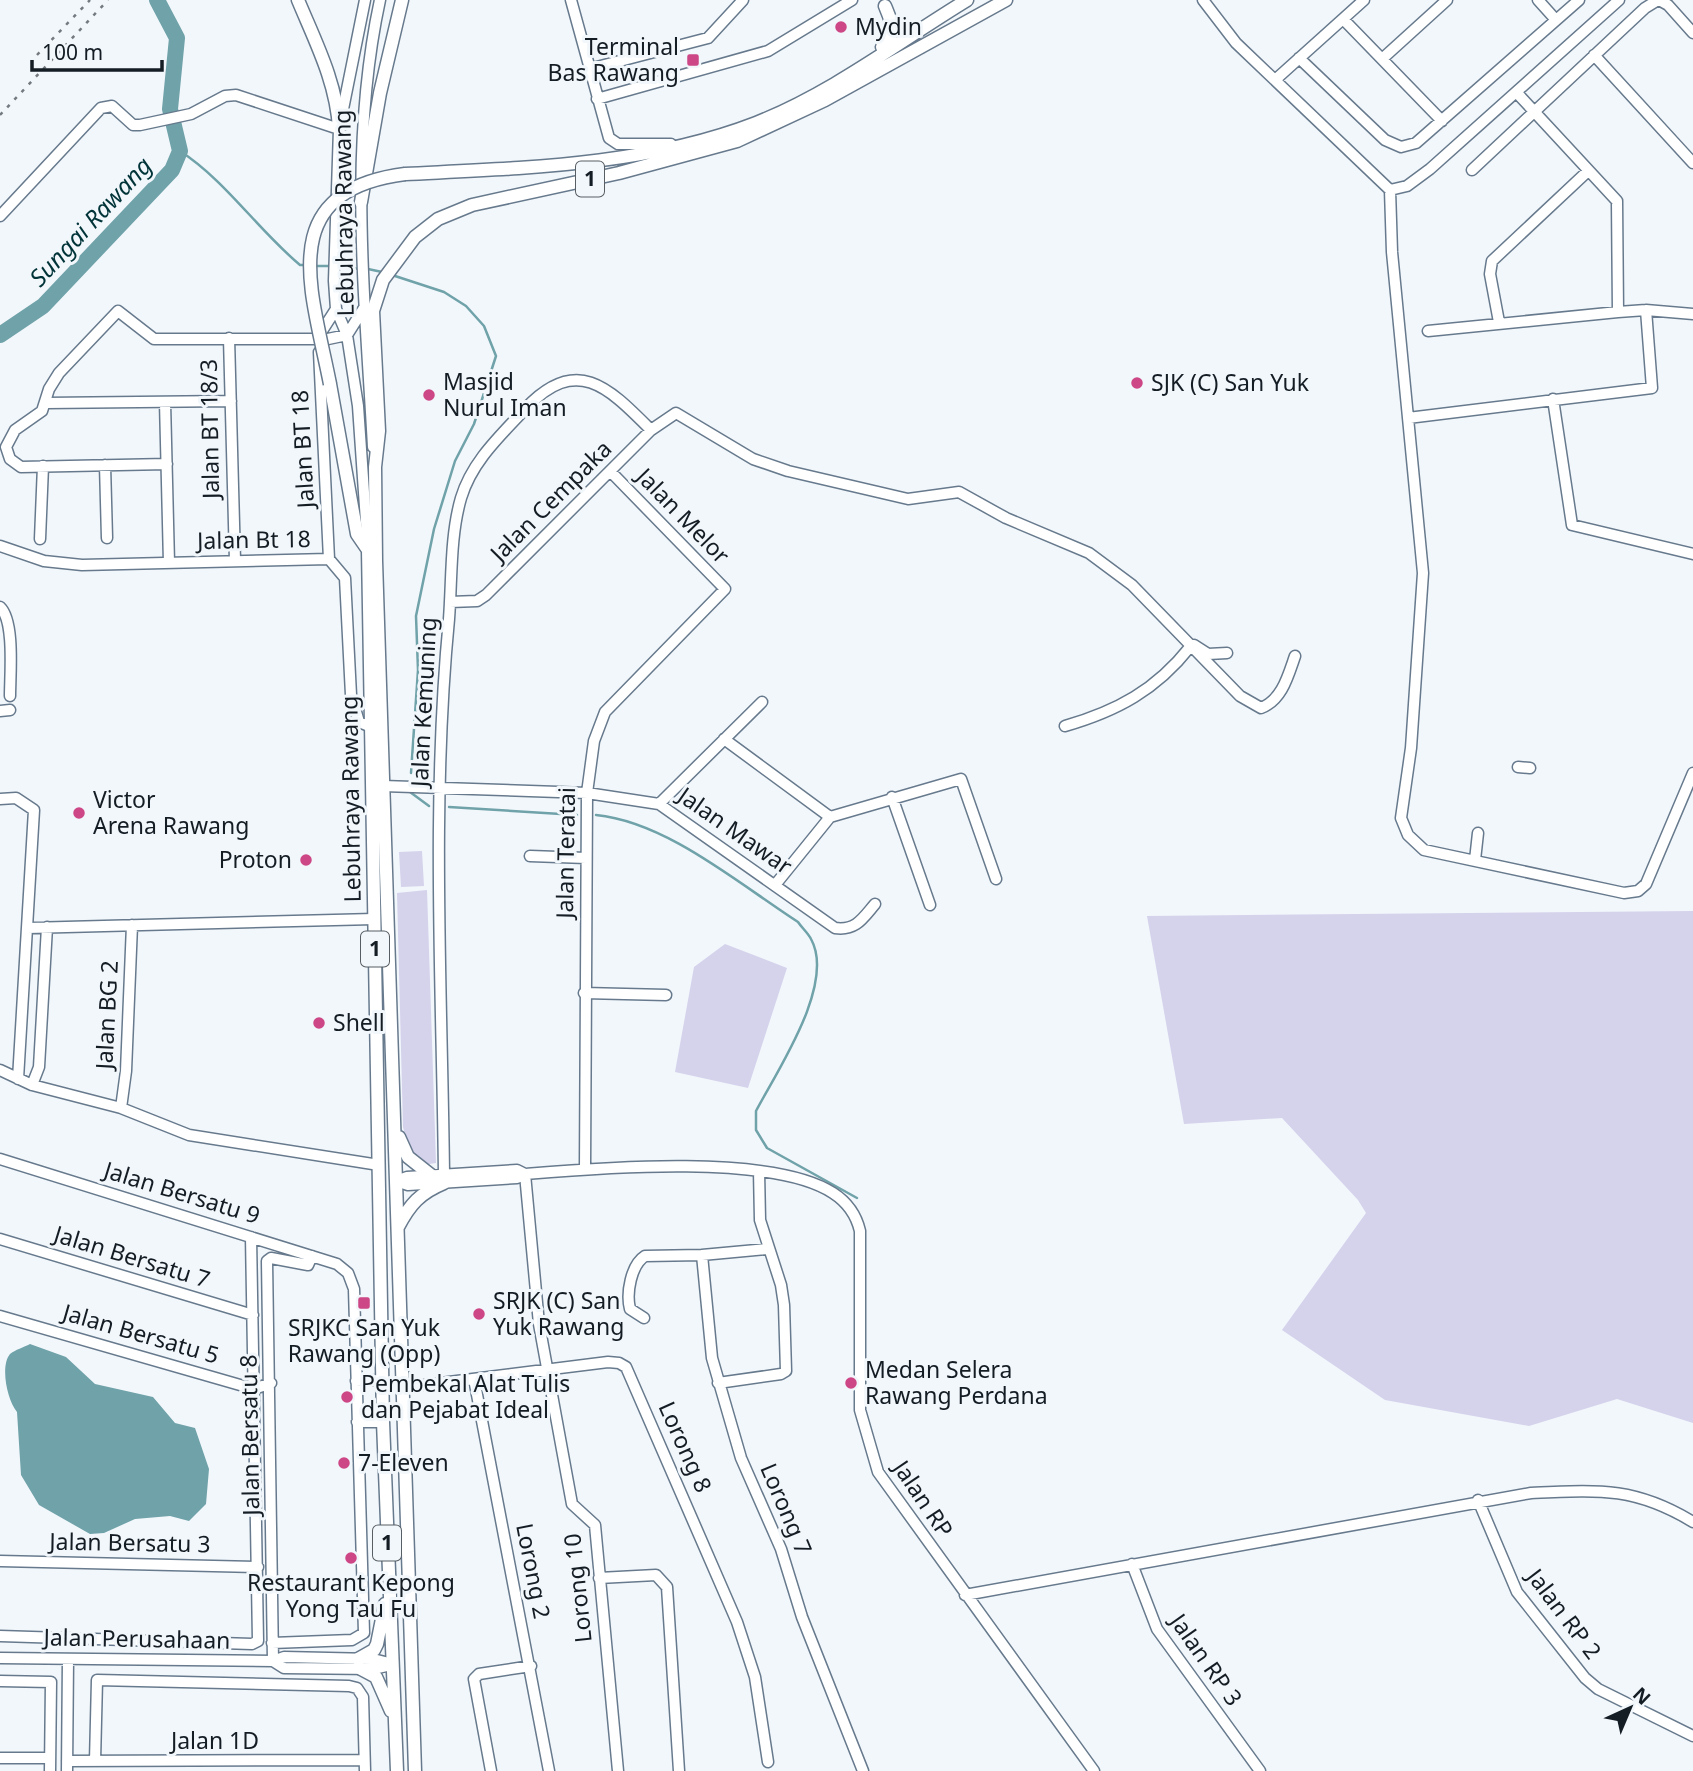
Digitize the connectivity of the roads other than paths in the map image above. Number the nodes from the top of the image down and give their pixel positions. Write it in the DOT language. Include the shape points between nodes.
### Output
graph roads {
  1 [pos="298,0"];
  2 [pos="365,0"];
  3 [pos="380,0"];
  4 [pos="402,0"];
  5 [pos="571,0"];
  6 [pos="743,0"];
  7 [pos="852,0"];
  8 [pos="967,0"];
  9 [pos="1006,0"];
  10 [pos="1202,0"];
  11 [pos="1364,0"];
  12 [pos="1447,0"];
  13 [pos="1538,0"];
  14 [pos="1579,0"];
  15 [pos="1619,0"];
  16 [pos="1658,0"];
  17 [pos="883,3"];
  18 [pos="1343,19"];
  19 [pos="1556,20"];
  20 [pos="1693,33"];
  21 [pos="938,36"];
  22 [pos="907,37"];
  23 [pos="1594,55"];
  24 [pos="1299,58"];
  25 [pos="1382,59"];
  26 [pos="589,69"];
  27 [pos="1275,80"];
  28 [pos="1517,93"];
  29 [pos="597,99"];
  30 [pos="801,102"];
  31 [pos="1534,111"];
  32 [pos="1442,121"];
  33 [pos="338,129"];
  34 [pos="687,144"];
  35 [pos="1693,163"];
  36 [pos="1472,170"];
  37 [pos="1588,171"];
  38 [pos="1390,190"];
  39 [pos="361,202"];
  40 [pos="0,216"];
  41 [pos="364,308"];
  42 [pos="336,309"];
  43 [pos="1646,310"];
  44 [pos="1618,312"];
  45 [pos="1693,314"];
  46 [pos="1499,323"];
  47 [pos="1427,331"];
  48 [pos="347,335"];
  49 [pos="318,337"];
  50 [pos="229,338"];
  51 [pos="1553,398"];
  52 [pos="231,401"];
  53 [pos="46,402"];
  54 [pos="165,402"];
  55 [pos="1408,418"];
  56 [pos="652,430"];
  57 [pos="167,464"];
  58 [pos="105,465"];
  59 [pos="43,466"];
  60 [pos="375,467"];
  61 [pos="611,472"];
  62 [pos="107,538"];
  63 [pos="40,539"];
  64 [pos="0,547"];
  65 [pos="368,550"];
  66 [pos="1693,554"];
  67 [pos="329,559"];
  68 [pos="235,561"];
  69 [pos="169,563"];
  70 [pos="725,589"];
  71 [pos="450,602"];
  72 [pos="0,607"];
  73 [pos="1187,645"];
  74 [pos="1227,653"];
  75 [pos="1296,656"];
  76 [pos="10,696"];
  77 [pos="762,702"];
  78 [pos="1065,726"];
  79 [pos="370,727"];
  80 [pos="724,739"];
  81 [pos="1518,767"];
  82 [pos="1530,768"];
  83 [pos="1693,773"];
  84 [pos="383,786"];
  85 [pos="439,786"];
  86 [pos="587,793"];
  87 [pos="892,797"];
  88 [pos="0,799"];
  89 [pos="659,804"];
  90 [pos="830,817"];
  91 [pos="1478,833"];
  92 [pos="530,856"];
  93 [pos="586,858"];
  94 [pos="1475,860"];
  95 [pos="996,879"];
  96 [pos="775,885"];
  97 [pos="875,904"];
  98 [pos="930,905"];
  99 [pos="374,919"];
  100 [pos="132,925"];
  101 [pos="47,927"];
  102 [pos="28,928"];
  103 [pos="584,993"];
  104 [pos="666,995"];
  105 [pos="0,1070"];
  106 [pos="18,1079"];
  107 [pos="32,1085"];
  108 [pos="121,1108"];
  109 [pos="396,1127"];
  110 [pos="379,1150"];
  111 [pos="0,1159"];
  112 [pos="379,1165"];
  113 [pos="585,1169"];
  114 [pos="759,1171"];
  115 [pos="525,1174"];
  116 [pos="440,1178"];
  117 [pos="396,1181"];
  118 [pos="379,1197"];
  119 [pos="397,1230"];
  120 [pos="251,1237"];
  121 [pos="0,1239"];
  122 [pos="767,1249"];
  123 [pos="702,1255"];
  124 [pos="312,1256"];
  125 [pos="253,1315"];
  126 [pos="0,1316"];
  127 [pos="644,1318"];
  128 [pos="547,1370"];
  129 [pos="383,1380"];
  130 [pos="474,1380"];
  131 [pos="356,1381"];
  132 [pos="271,1382"];
  133 [pos="718,1383"];
  134 [pos="254,1388"];
  135 [pos="401,1388"];
  136 [pos="357,1422"];
  137 [pos="383,1422"];
  138 [pos="1478,1500"];
  139 [pos="1693,1522"];
  140 [pos="0,1561"];
  141 [pos="1132,1564"];
  142 [pos="258,1567"];
  143 [pos="599,1578"];
  144 [pos="388,1581"];
  145 [pos="965,1595"];
  146 [pos="410,1634"];
  147 [pos="0,1636"];
  148 [pos="272,1643"];
  149 [pos="0,1658"];
  150 [pos="68,1659"];
  151 [pos="273,1661"];
  152 [pos="359,1664"];
  153 [pos="393,1664"];
  154 [pos="531,1666"];
  155 [pos="0,1681"];
  156 [pos="411,1691"];
  157 [pos="395,1721"];
  158 [pos="1693,1736"];
  159 [pos="0,1758"];
  160 [pos="50,1758"];
  161 [pos="95,1761"];
  162 [pos="768,1762"];
  163 [pos="67,1766"];
  164 [pos="364,1766"];
  165 [pos="271,1767"];
  166 [pos="50,1771"];
  167 [pos="397,1771"];
  168 [pos="415,1771"];
  169 [pos="491,1771"];
  170 [pos="549,1771"];
  171 [pos="618,1771"];
  172 [pos="679,1771"];
  173 [pos="863,1771"];
  174 [pos="1094,1771"];
  175 [pos="1259,1771"];
  1 -- 33 [label="main road" via="334,93"];
  2 -- 33 [label="street, Lebuhraya Rawang"];
  3 -- 39 [label="street, Lebuhraya Rawang" via="363,107"];
  4 -- 39 [label="main road"];
  5 -- 26 [label="street"];
  6 -- 26 [label="street" via="708,38"];
  7 -- 29 [label="street" via="768,51"];
  8 -- 22 [label="main road, 1"];
  9 -- 21 [label="main road, 1"];
  10 -- 27 [label="street" via="1236,43"];
  11 -- 18 [label="street"];
  12 -- 25 [label="street"];
  13 -- 19 [label="street"];
  14 -- 19 [label="street"];
  15 -- 28 [label="street"];
  16 -- 20 [label="street"];
  16 -- 23 [label="street"];
  17 -- 22 [label="main road"];
  17 -- 30 [label="main road" via="893,26 890,40"];
  18 -- 24 [label="street"];
  18 -- 25 [label="street"];
  19 -- 32 [label="street"];
  21 -- 22 [label="main road" via="914,41"];
  21 -- 60 [label="main road, 1" via="825,100 737,141 619,173 471,205 438,219 400,254 378,291 373,320 379,431"];
  22 -- 30 [label="main road, 1"];
  23 -- 31 [label="street"];
  23 -- 35 [label="street"];
  24 -- 27 [label="street"];
  24 -- 32 [label="street" via="1385,140 1401,147 1416,143"];
  25 -- 32 [label="street"];
  26 -- 29 [label="street"];
  27 -- 38 [label="street"];
  28 -- 31 [label="street"];
  28 -- 38 [label="street" via="1430,169 1407,186"];
  29 -- 34 [label="street" via="606,132 618,144"];
  30 -- 34 [label="main road, 1" via="755,123"];
  31 -- 36 [label="street"];
  31 -- 37 [label="street"];
  33 -- 40 [label="street" via="236,94 191,114 133,125 112,107 101,108"];
  33 -- 42 [label="street, Lebuhraya Rawang"];
  34 -- 65 [label="main road, 1, bridge" via="577,163 379,177 343,193 328,206 312,236 309,270 357,534"];
  37 -- 44 [label="street" via="1617,201"];
  37 -- 46 [label="street" via="1492,261"];
  38 -- 55 [label="street"];
  39 -- 41 [label="street, Lebuhraya Rawang"];
  41 -- 48 [label="street"];
  41 -- 60 [label="street, Lebuhraya Rawang"];
  42 -- 48 [label="street, Lebuhraya Rawang"];
  42 -- 49 [label="street"];
  43 -- 44 [label="street"];
  43 -- 45 [label="street"];
  43 -- 51 [label="street" via="1652,388"];
  44 -- 46 [label="street"];
  46 -- 47 [label="street"];
  48 -- 49 [label="street"];
  48 -- 65 [label="street, Lebuhraya Rawang" via="358,406"];
  49 -- 50 [label="street"];
  49 -- 67 [label="street, Jalan BT 18"];
  50 -- 52 [label="street, Jalan BT 18/3"];
  50 -- 53 [label="street" via="154,339 118,311 59,373"];
  51 -- 55 [label="street"];
  51 -- 66 [label="street" via="1572,525"];
  52 -- 54 [label="street"];
  52 -- 68 [label="street, Jalan BT 18/3"];
  53 -- 54 [label="street"];
  53 -- 59 [label="street" via="42,411 9,436 6,447 10,459 21,467"];
  54 -- 57 [label="street"];
  55 -- 94 [label="street" via="1423,573 1411,748 1401,818 1408,835 1424,850"];
  56 -- 61 [label="street, Jalan Cempaka"];
  56 -- 71 [label="street, Jalan Kemuning" via="606,389 590,382 562,381 536,398 472,472 456,526"];
  56 -- 73 [label="street, Jalan Cempaka" via="676,413 753,459 788,471 908,499 959,492 1100,560 1132,585"];
  57 -- 58 [label="street"];
  57 -- 69 [label="street"];
  58 -- 59 [label="street"];
  58 -- 62 [label="street"];
  59 -- 63 [label="street"];
  60 -- 84 [label="main road, Lebuhraya Rawang / 1"];
  61 -- 70 [label="street, Jalan Melor"];
  61 -- 71 [label="street, Jalan Cempaka" via="486,595 477,601"];
  64 -- 69 [label="street, Jalan Bt 18" via="57,562"];
  65 -- 79 [label="main road, Lebuhraya Rawang / 1"];
  67 -- 68 [label="street, Jalan Bt 18"];
  67 -- 79 [label="street, Jalan Bt 18" via="345,578 351,695 359,722"];
  68 -- 69 [label="street, Jalan Bt 18"];
  70 -- 86 [label="street, Jalan Teratai" via="605,712 594,741"];
  71 -- 85 [label="street, Jalan Kemuning"];
  72 -- 76 [label="street" via="8,623"];
  73 -- 74 [label="street" via="1208,654"];
  73 -- 75 [label="street" via="1240,696 1261,708 1271,704 1284,687"];
  73 -- 78 [label="street" via="1159,681 1131,702"];
  77 -- 80 [label="street"];
  79 -- 99 [label="main road, Lebuhraya Rawang / 1"];
  80 -- 89 [label="street"];
  80 -- 90 [label="street"];
  81 -- 82 [label="street"];
  83 -- 94 [label="street" via="1646,884 1638,891 1624,893"];
  84 -- 85 [label="street, Jalan Mawar"];
  84 -- 109 [label="main road, Lebuhraya Rawang / 1"];
  85 -- 86 [label="street, Jalan Mawar"];
  85 -- 116 [label="street, Jalan Kemuning"];
  86 -- 89 [label="street, Jalan Mawar"];
  86 -- 93 [label="street, Jalan Teratai"];
  87 -- 90 [label="street"];
  87 -- 95 [label="street" via="961,779"];
  87 -- 98 [label="street"];
  88 -- 102 [label="street" via="16,798 34,810"];
  89 -- 96 [label="street, Jalan Mawar"];
  90 -- 96 [label="street"];
  91 -- 94 [label="street"];
  92 -- 93 [label="street"];
  93 -- 103 [label="street, Jalan Teratai"];
  96 -- 97 [label="street, Jalan Mawar" via="835,928 845,930 857,926"];
  99 -- 100 [label="street"];
  99 -- 110 [label="main road, Lebuhraya Rawang / 1"];
  100 -- 101 [label="street"];
  100 -- 108 [label="street, Jalan BG 2"];
  101 -- 102 [label="street"];
  101 -- 107 [label="street" via="38,1066"];
  102 -- 106 [label="street"];
  103 -- 104 [label="street"];
  103 -- 113 [label="street, Jalan Teratai"];
  105 -- 106 [label="street"];
  106 -- 107 [label="street"];
  107 -- 108 [label="street"];
  108 -- 112 [label="street" via="190,1135"];
  109 -- 116 [label="main road" via="408,1157"];
  109 -- 117 [label="main road, Lebuhraya Rawang / 1"];
  110 -- 112 [label="main road, Lebuhraya Rawang / 1"];
  110 -- 117 [label="main road"];
  111 -- 120 [label="street, Jalan Bersatu 9"];
  112 -- 118 [label="main road, Lebuhraya Rawang / 1"];
  113 -- 114 [label="street"];
  113 -- 115 [label="street"];
  114 -- 122 [label="street" via="760,1220"];
  114 -- 145 [label="street, Jalan RP" via="818,1185 856,1216 860,1231 860,1410 867,1441 888,1488"];
  115 -- 116 [label="street" via="517,1178"];
  115 -- 128 [label="street, Lorong 10"];
  116 -- 117 [label="street"];
  116 -- 119 [label="main road" via="412,1202"];
  117 -- 118 [label="main road" via="387,1183"];
  117 -- 119 [label="main road, Lebuhraya Rawang / 1"];
  118 -- 129 [label="main road, Lebuhraya Rawang / 1"];
  119 -- 135 [label="main road, Lebuhraya Rawang / 1"];
  120 -- 124 [label="street, Jalan Bersatu 9"];
  120 -- 125 [label="street"];
  121 -- 125 [label="street, Jalan Bersatu 7"];
  122 -- 123 [label="street"];
  122 -- 133 [label="street" via="781,1285 786,1371"];
  123 -- 127 [label="street" via="638,1260 629,1302"];
  123 -- 133 [label="street, Lorong 7"];
  124 -- 131 [label="street, Jalan Bersatu 9" via="337,1264 348,1273 354,1289"];
  124 -- 132 [label="street, Jalan Bersatu 8" via="308,1265 267,1261"];
  125 -- 134 [label="street"];
  126 -- 134 [label="street, Jalan Bersatu 5"];
  128 -- 130 [label="street, Lorong 8"];
  128 -- 143 [label="street, Lorong 10" via="572,1504 595,1525"];
  128 -- 162 [label="street, Lorong 8" via="608,1362 626,1367 737,1622 765,1722"];
  129 -- 131 [label="street"];
  129 -- 137 [label="main road, Lebuhraya Rawang / 1"];
  130 -- 135 [label="street, Lorong 8"];
  130 -- 154 [label="street, Lorong 2"];
  131 -- 136 [label="street"];
  132 -- 134 [label="street"];
  132 -- 148 [label="street, Jalan Bersatu 8"];
  133 -- 173 [label="street, Lorong 7" via="741,1458 781,1549 802,1616"];
  134 -- 142 [label="street"];
  135 -- 146 [label="main road, Lebuhraya Rawang / 1"];
  136 -- 137 [label="street"];
  136 -- 148 [label="street" via="364,1633 352,1640"];
  137 -- 144 [label="main road, Lebuhraya Rawang / 1"];
  138 -- 139 [label="street" via="1531,1493 1619,1492"];
  138 -- 141 [label="street"];
  138 -- 158 [label="street, Jalan RP 2" via="1517,1592 1585,1678 1598,1689"];
  140 -- 142 [label="street, Jalan Bersatu 3"];
  141 -- 145 [label="street"];
  141 -- 175 [label="street, Jalan RP 3" via="1157,1629"];
  142 -- 147 [label="street" via="258,1641 252,1644"];
  143 -- 171 [label="street, Lorong 10"];
  143 -- 172 [label="street" via="656,1575 667,1587"];
  144 -- 152 [label="main road" via="377,1644"];
  144 -- 153 [label="main road, Lebuhraya Rawang / 1"];
  145 -- 174 [label="street, Jalan RP"];
  146 -- 153 [label="main road"];
  146 -- 156 [label="main road, Lebuhraya Rawang / 1"];
  148 -- 151 [label="street, Jalan Bersatu 8"];
  149 -- 150 [label="street, Jalan Perusahaan"];
  150 -- 151 [label="street, Jalan Perusahaan"];
  150 -- 163 [label="street"];
  151 -- 152 [label="street, Jalan Perusahaan" via="284,1657"];
  152 -- 153 [label="street, Jalan Perusahaan"];
  152 -- 157 [label="main road" via="376,1677"];
  153 -- 156 [label="main road" via="404,1674"];
  153 -- 157 [label="main road, Lebuhraya Rawang / 1"];
  154 -- 169 [label="street" via="475,1675"];
  154 -- 170 [label="street, Lorong 2"];
  155 -- 160 [label="street" via="51,1682"];
  156 -- 168 [label="main road, Lebuhraya Rawang / 1"];
  157 -- 167 [label="main road, Lebuhraya Rawang / 1"];
  159 -- 160 [label="street"];
  160 -- 166 [label="street"];
  161 -- 163 [label="street, Jalan 1D"];
  161 -- 164 [label="street" via="97,1679 357,1688 363,1698"];
  161 -- 165 [label="street, Jalan 1D"];
  164 -- 165 [label="street, Jalan 1D"];
}
